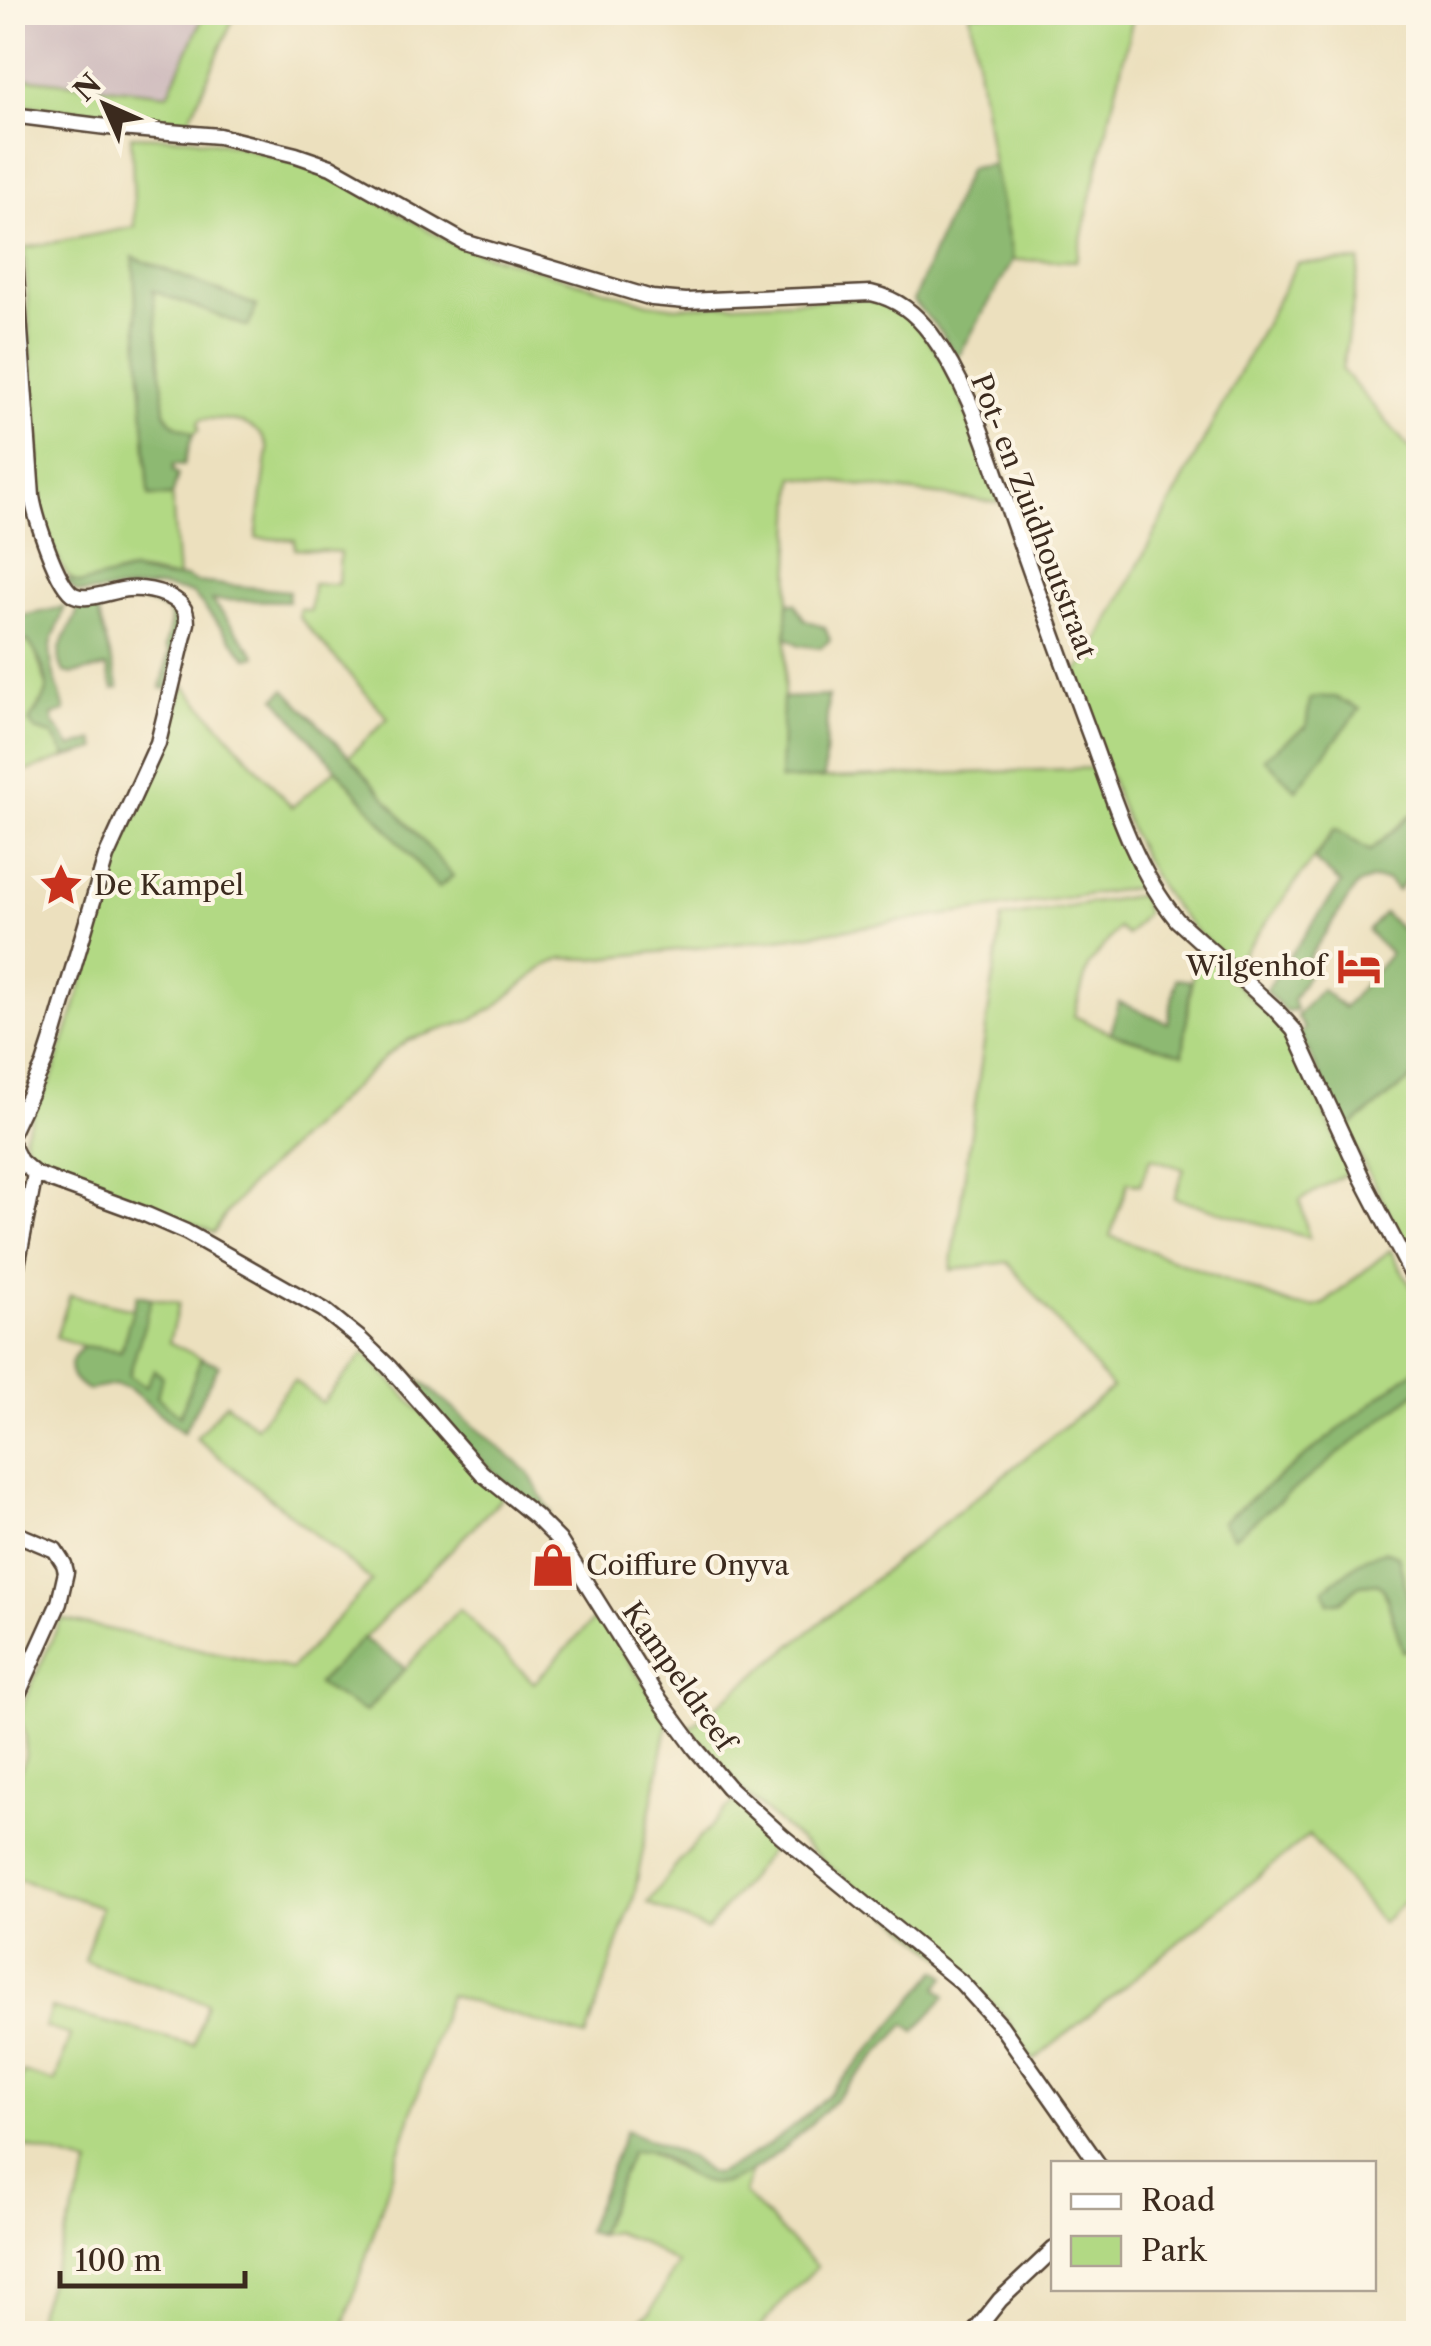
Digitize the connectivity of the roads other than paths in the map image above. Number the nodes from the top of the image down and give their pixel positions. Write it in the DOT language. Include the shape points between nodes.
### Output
graph roads {
  1 [pos="12,115"];
  2 [pos="12,219"];
  3 [pos="12,1132"];
  4 [pos="14,1153"];
  5 [pos="35,1174"];
  6 [pos="1418,1286"];
  7 [pos="12,1291"];
  8 [pos="12,1532"];
  9 [pos="12,1706"];
  10 [pos="1096,2161"];
  11 [pos="1051,2253"];
  12 [pos="973,2334"];
  1 -- 6 [label="street, Pot- en Zuidhoutstraat" via="219,136 296,155 332,167 464,242 652,298 870,293 898,301 932,336 978,422 1108,786 1153,887 1176,920 1294,1030"];
  2 -- 3 [label="street" via="34,512 62,582 82,597 153,591 182,605 187,617 158,743 106,857 49,1049"];
  4 -- 5 [label="street"];
  5 -- 7 [label="street"];
  5 -- 10 [label="street, Kampeldreef" via="186,1232 324,1310 360,1339 482,1473 559,1540 654,1692 728,1786 972,1994"];
  8 -- 9 [label="street" via="55,1550 66,1572 59,1603"];
  11 -- 12 [label="street"];
}
